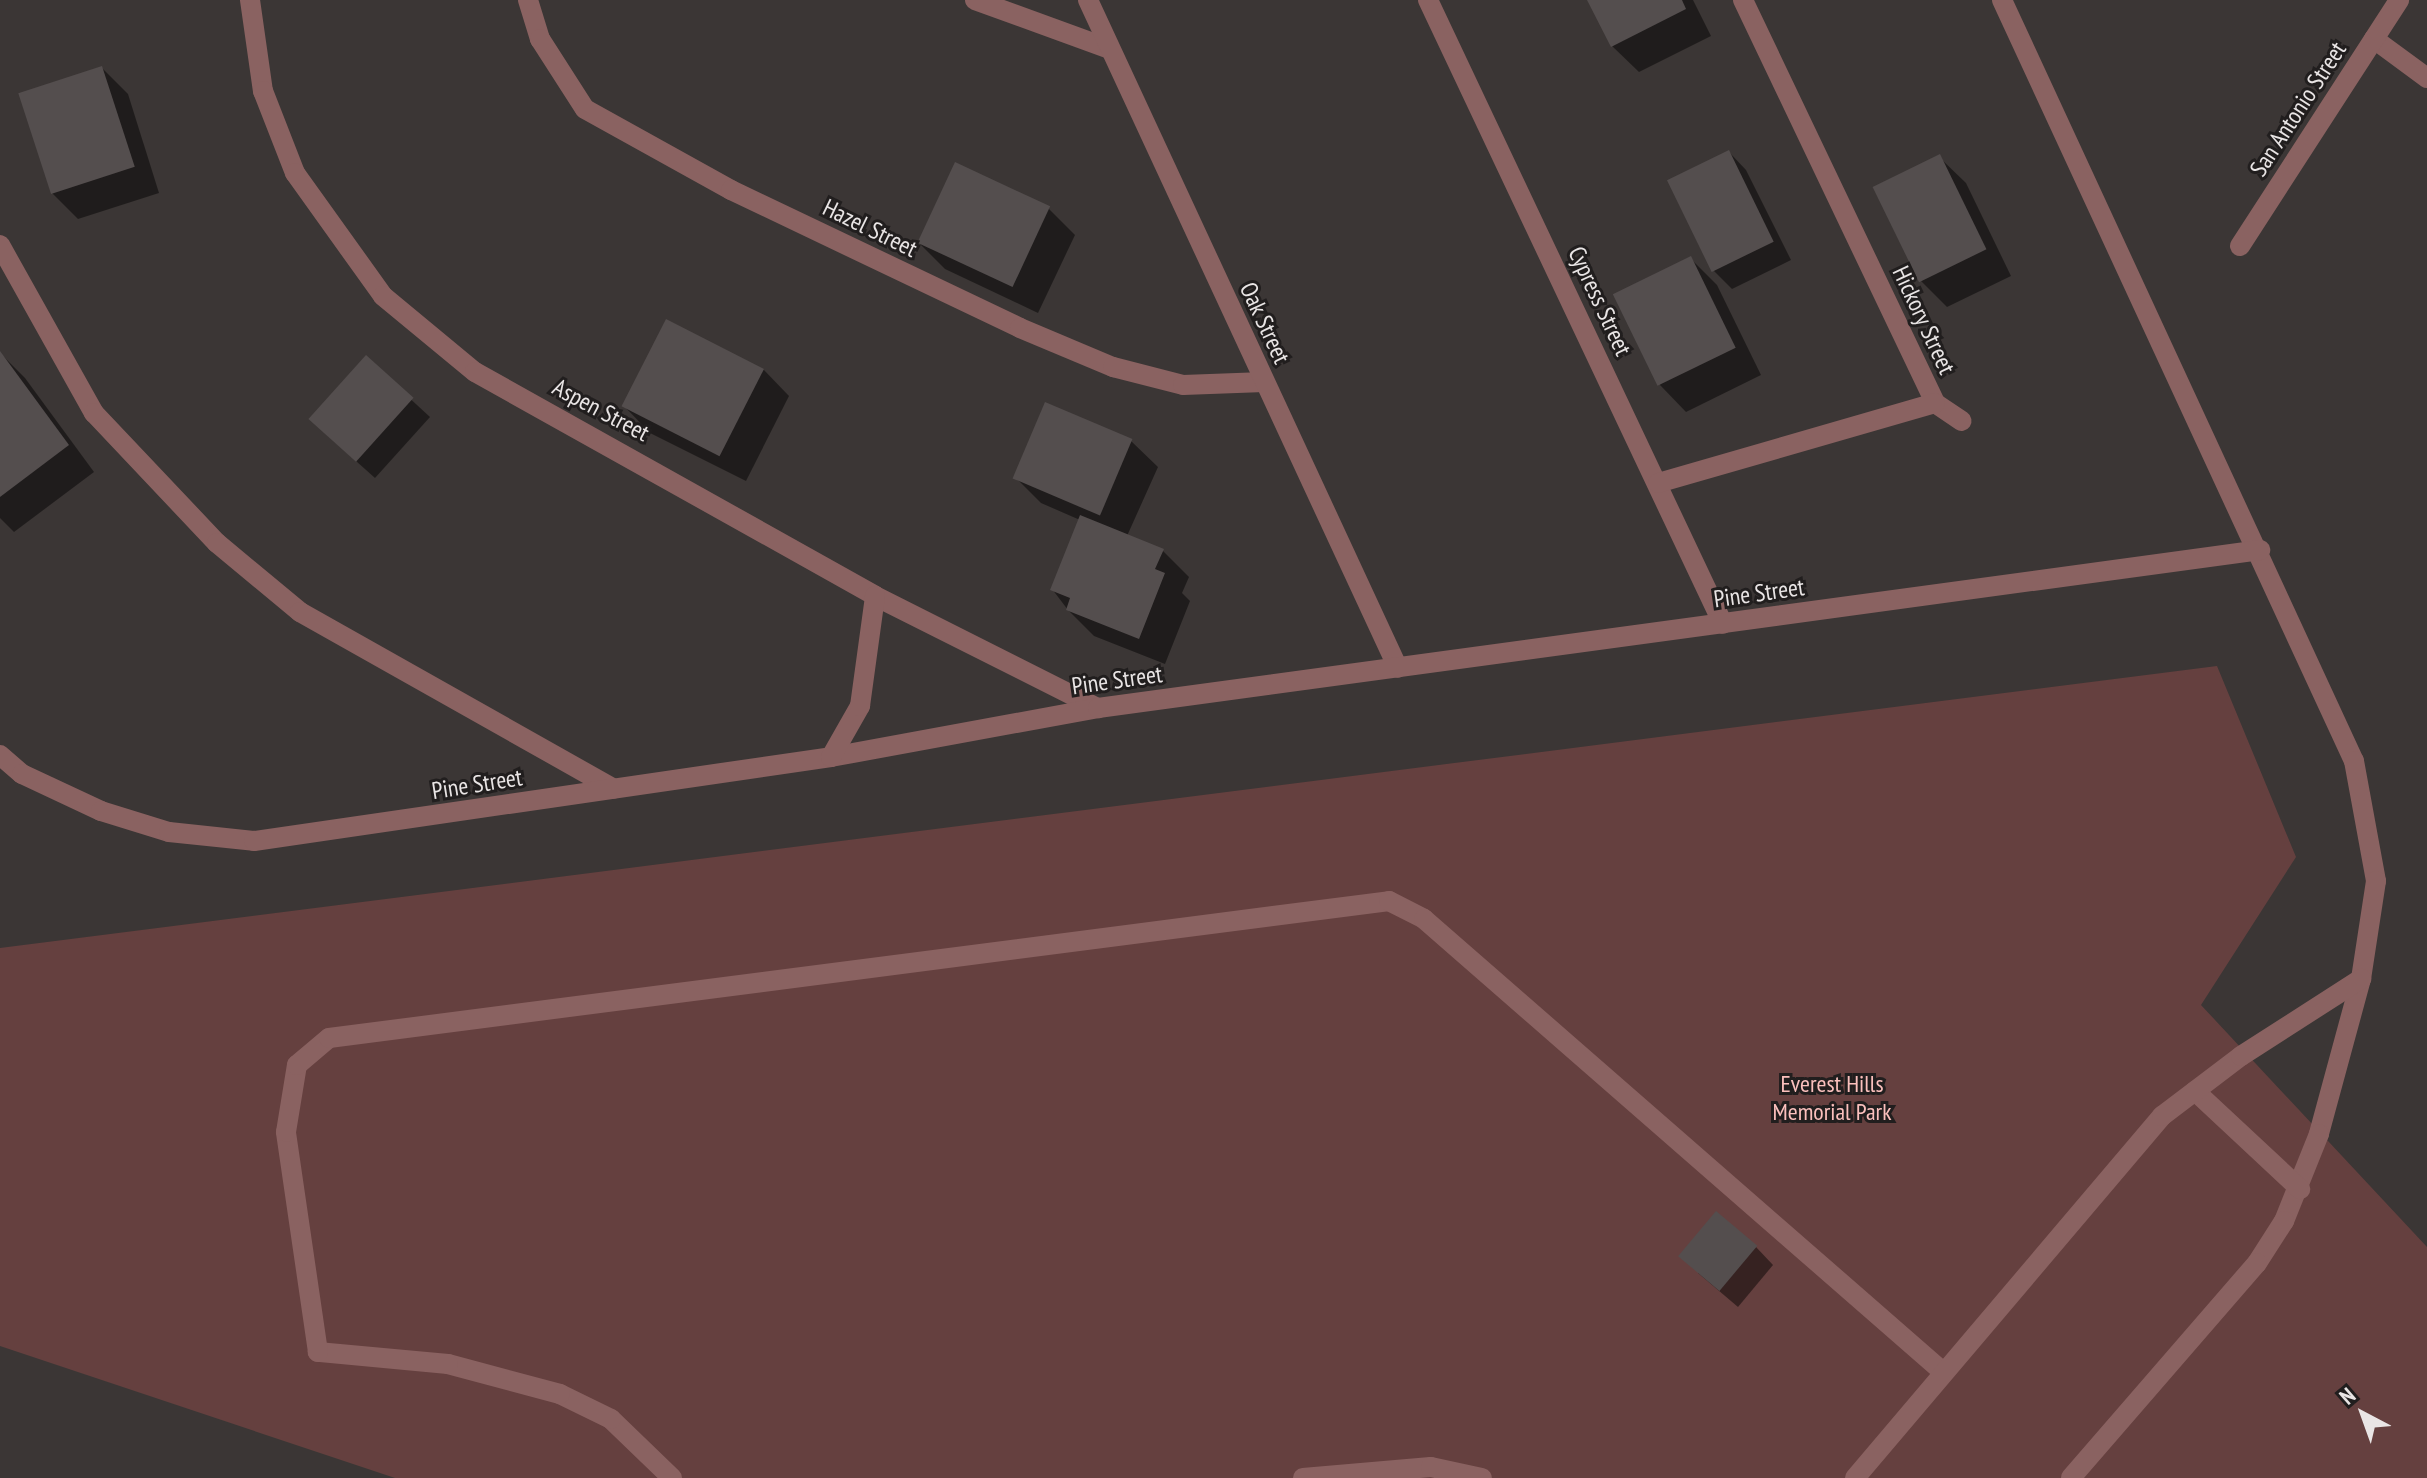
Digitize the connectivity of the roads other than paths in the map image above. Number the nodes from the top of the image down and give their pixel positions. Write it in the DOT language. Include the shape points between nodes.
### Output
graph roads {
  1 [pos="250,0"];
  2 [pos="528,0"];
  3 [pos="975,0"];
  4 [pos="1088,0"];
  5 [pos="1428,0"];
  6 [pos="1743,0"];
  7 [pos="2002,0"];
  8 [pos="2399,0"];
  9 [pos="2374,39"];
  10 [pos="1107,48"];
  11 [pos="2427,78"];
  12 [pos="0,245"];
  13 [pos="2240,246"];
  14 [pos="1264,382"];
  15 [pos="1935,403"];
  16 [pos="1962,421"];
  17 [pos="1658,483"];
  18 [pos="2260,550"];
  19 [pos="875,596"];
  20 [pos="1723,624"];
  21 [pos="1398,668"];
  22 [pos="1098,708"];
  23 [pos="0,755"];
  24 [pos="831,757"];
  25 [pos="614,789"];
  26 [pos="2361,979"];
  27 [pos="2195,1091"];
  28 [pos="2300,1189"];
  29 [pos="1942,1371"];
  30 [pos="672,1478"];
  31 [pos="1303,1478"];
  32 [pos="1482,1478"];
  33 [pos="1855,1478"];
  34 [pos="2071,1478"];
  1 -- 19 [label="street, Aspen Street" via="263,91 295,173 383,296 475,372"];
  2 -- 14 [label="street, Hazel Street" via="540,39 585,109 731,190 1113,367 1183,385"];
  3 -- 10 [label="street"];
  4 -- 10 [label="street, Oak Street"];
  5 -- 17 [label="street, Cypress Street"];
  6 -- 15 [label="street, Hickory Street"];
  7 -- 18 [label="street"];
  8 -- 9 [label="street, San Antonio Street"];
  9 -- 11 [label="street"];
  9 -- 13 [label="street, San Antonio Street"];
  10 -- 14 [label="street, Oak Street"];
  12 -- 25 [label="street" via="94,413 217,543 300,612"];
  14 -- 21 [label="street, Oak Street"];
  15 -- 16 [label="street"];
  15 -- 17 [label="street, Hickory Street"];
  17 -- 20 [label="street, Cypress Street"];
  18 -- 20 [label="street, Pine Street"];
  18 -- 26 [label="street" via="2354,761 2368,820 2376,881"];
  19 -- 22 [label="street, Aspen Street"];
  19 -- 24 [label="street" via="860,706"];
  20 -- 21 [label="street, Pine Street"];
  21 -- 22 [label="street, Pine Street"];
  22 -- 24 [label="street, Pine Street"];
  23 -- 25 [label="street, Pine Street" via="22,774 101,811 169,832 254,841"];
  24 -- 25 [label="street, Pine Street"];
  26 -- 27 [label="street"];
  26 -- 28 [label="street"];
  27 -- 28 [label="street"];
  27 -- 29 [label="street" via="2131,1146"];
  28 -- 34 [label="street" via="2257,1263"];
  29 -- 30 [label="street" via="1424,919 1389,901 329,1038 297,1065 286,1132 318,1352 448,1364 560,1394 611,1419"];
  29 -- 33 [label="street"];
  31 -- 32 [label="street" via="1431,1467"];
}
